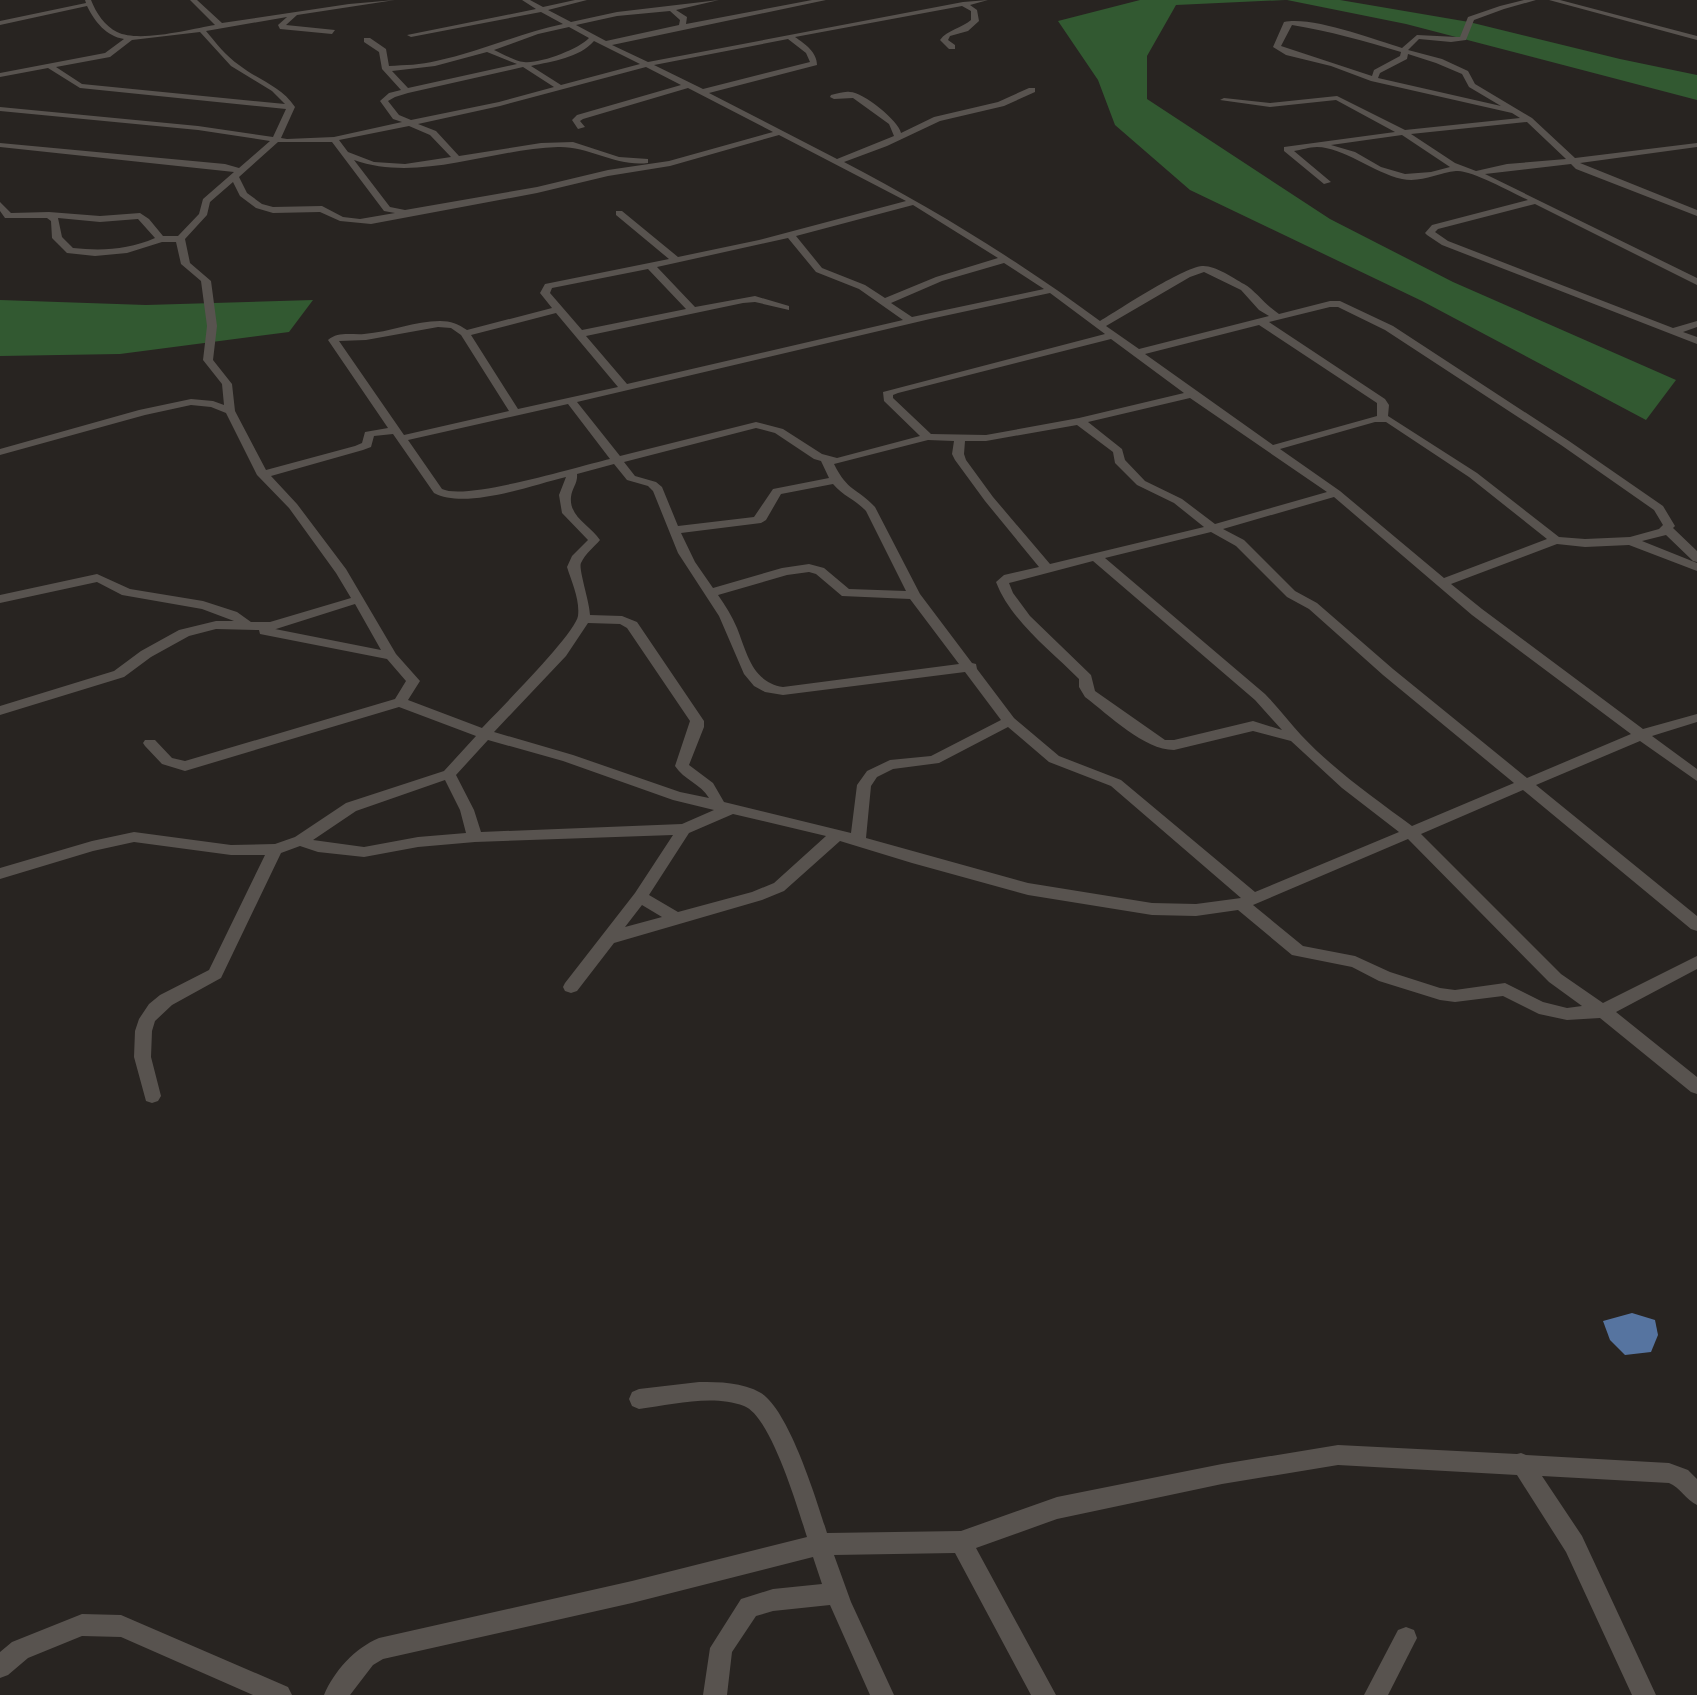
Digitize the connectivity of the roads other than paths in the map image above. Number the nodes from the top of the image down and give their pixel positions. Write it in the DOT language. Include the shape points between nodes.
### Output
graph roads {
  1 [pos="193,0"];
  2 [pos="198,0"];
  3 [pos="392,0"];
  4 [pos="525,0"];
  5 [pos="584,0"];
  6 [pos="716,0"];
  7 [pos="823,0"];
  8 [pos="986,0"];
  9 [pos="1533,0"];
  10 [pos="1552,0"];
  11 [pos="88,2"];
  12 [pos="963,4"];
  13 [pos="672,9"];
  14 [pos="543,10"];
  15 [pos="294,14"];
  16 [pos="0,23"];
  17 [pos="570,24"];
  18 [pos="221,26"];
  19 [pos="682,26"];
  20 [pos="202,30"];
  21 [pos="332,32"];
  22 [pos="411,35"];
  23 [pos="131,37"];
  24 [pos="594,37"];
  25 [pos="791,38"];
  26 [pos="1697,38"];
  27 [pos="367,40"];
  28 [pos="605,44"];
  29 [pos="952,47"];
  30 [pos="487,50"];
  31 [pos="1404,51"];
  32 [pos="646,64"];
  33 [pos="525,65"];
  34 [pos="49,66"];
  35 [pos="386,69"];
  36 [pos="0,75"];
  37 [pos="1374,79"];
  38 [pos="689,85"];
  39 [pos="560,88"];
  40 [pos="1032,90"];
  41 [pos="406,91"];
  42 [pos="702,92"];
  43 [pos="834,97"];
  44 [pos="1224,100"];
  45 [pos="291,107"];
  46 [pos="0,109"];
  47 [pos="15,110"];
  48 [pos="1512,111"];
  49 [pos="0,116"];
  50 [pos="1529,120"];
  51 [pos="408,123"];
  52 [pos="581,127"];
  53 [pos="778,133"];
  54 [pos="1404,133"];
  55 [pos="898,136"];
  56 [pos="334,139"];
  57 [pos="276,140"];
  58 [pos="1318,144"];
  59 [pos="0,145"];
  60 [pos="1697,145"];
  61 [pos="345,154"];
  62 [pos="597,154"];
  63 [pos="458,160"];
  64 [pos="1574,161"];
  65 [pos="836,162"];
  66 [pos="670,163"];
  67 [pos="416,166"];
  68 [pos="1460,167"];
  69 [pos="608,173"];
  70 [pos="1477,173"];
  71 [pos="236,174"];
  72 [pos="386,175"];
  73 [pos="375,176"];
  74 [pos="363,177"];
  75 [pos="1327,182"];
  76 [pos="1535,201"];
  77 [pos="914,202"];
  78 [pos="0,205"];
  79 [pos="405,213"];
  80 [pos="619,213"];
  81 [pos="1697,213"];
  82 [pos="49,215"];
  83 [pos="4,218"];
  84 [pos="791,236"];
  85 [pos="161,238"];
  86 [pos="180,239"];
  87 [pos="676,260"];
  88 [pos="1005,260"];
  89 [pos="649,264"];
  90 [pos="1697,282"];
  91 [pos="1052,290"];
  92 [pos="885,302"];
  93 [pos="786,308"];
  94 [pos="559,309"];
  95 [pos="692,310"];
  96 [pos="1277,317"];
  97 [pos="911,321"];
  98 [pos="1260,321"];
  99 [pos="1697,324"];
  100 [pos="1100,325"];
  101 [pos="1672,332"];
  102 [pos="465,333"];
  103 [pos="579,334"];
  104 [pos="1113,335"];
  105 [pos="1697,341"];
  106 [pos="1137,353"];
  107 [pos="624,387"];
  108 [pos="1192,394"];
  109 [pos="570,400"];
  110 [pos="230,411"];
  111 [pos="515,412"];
  112 [pos="1382,419"];
  113 [pos="1079,421"];
  114 [pos="397,435"];
  115 [pos="928,437"];
  116 [pos="960,438"];
  117 [pos="1273,448"];
  118 [pos="0,452"];
  119 [pos="616,460"];
  120 [pos="827,460"];
  121 [pos="571,471"];
  122 [pos="263,475"];
  123 [pos="836,480"];
  124 [pos="1336,493"];
  125 [pos="1213,528"];
  126 [pos="676,530"];
  127 [pos="1668,530"];
  128 [pos="1556,540"];
  129 [pos="1630,541"];
  130 [pos="1095,557"];
  131 [pos="1697,558"];
  132 [pos="1697,567"];
  133 [pos="1047,569"];
  134 [pos="1441,583"];
  135 [pos="711,593"];
  136 [pos="914,595"];
  137 [pos="0,599"];
  138 [pos="359,599"];
  139 [pos="584,620"];
  140 [pos="230,624"];
  141 [pos="248,625"];
  142 [pos="391,656"];
  143 [pos="971,667"];
  144 [pos="400,702"];
  145 [pos="0,711"];
  146 [pos="1697,718"];
  147 [pos="1008,721"];
  148 [pos="487,735"];
  149 [pos="1642,735"];
  150 [pos="1296,738"];
  151 [pos="150,743"];
  152 [pos="449,774"];
  153 [pos="1697,776"];
  154 [pos="1525,785"];
  155 [pos="724,807"];
  156 [pos="684,829"];
  157 [pos="838,834"];
  158 [pos="1412,834"];
  159 [pos="475,837"];
  160 [pos="300,841"];
  161 [pos="858,841"];
  162 [pos="275,849"];
  163 [pos="0,874"];
  164 [pos="640,897"];
  165 [pos="1247,901"];
  166 [pos="677,919"];
  167 [pos="1697,925"];
  168 [pos="609,938"];
  169 [pos="1697,962"];
  170 [pos="571,987"];
  171 [pos="1603,1011"];
  172 [pos="1697,1087"];
  173 [pos="152,1096"];
  174 [pos="639,1399"];
  175 [pos="1521,1463"];
  176 [pos="1697,1494"];
  177 [pos="961,1542"];
  178 [pos="822,1544"];
  179 [pos="837,1593"];
  180 [pos="1406,1638"];
  181 [pos="0,1667"];
  182 [pos="280,1695"];
  183 [pos="336,1695"];
  184 [pos="715,1695"];
  185 [pos="882,1695"];
  186 [pos="1044,1695"];
  187 [pos="1376,1695"];
  188 [pos="1644,1695"];
  1 -- 2 [label="street"];
  1 -- 18 [label="street"];
  3 -- 15 [label="street"];
  4 -- 14 [label="street"];
  5 -- 14 [label="street"];
  6 -- 13 [label="street"];
  7 -- 19 [label="street"];
  8 -- 12 [label="street"];
  9 -- 31 [label="street" via="1471,20 1463,38 1448,41 1417,37"];
  10 -- 26 [label="street"];
  11 -- 16 [label="street"];
  11 -- 23 [label="street" via="104,26 119,36"];
  12 -- 25 [label="street"];
  12 -- 29 [label="street" via="974,10 975,21 947,35 944,40"];
  13 -- 17 [label="street" via="636,11"];
  13 -- 19 [label="street" via="684,19"];
  14 -- 17 [label="street"];
  14 -- 22 [label="street"];
  15 -- 18 [label="street"];
  15 -- 21 [label="street" via="283,27"];
  17 -- 24 [label="street"];
  17 -- 30 [label="street" via="528,34"];
  18 -- 20 [label="street"];
  19 -- 28 [label="street"];
  20 -- 23 [label="street"];
  20 -- 45 [label="street" via="235,66 267,85"];
  23 -- 34 [label="street" via="107,55"];
  24 -- 28 [label="street"];
  24 -- 33 [label="street" via="573,53"];
  25 -- 32 [label="street"];
  25 -- 42 [label="street" via="804,46 814,63"];
  27 -- 35 [label="street" via="383,51"];
  28 -- 32 [label="street"];
  30 -- 33 [label="street"];
  30 -- 35 [label="street" via="435,64"];
  31 -- 37 [label="street" via="1404,57 1377,72"];
  31 -- 37 [label="street" via="1325,28 1287,24 1277,47 1280,49"];
  31 -- 48 [label="street" via="1465,73 1472,85"];
  32 -- 38 [label="street"];
  32 -- 39 [label="street"];
  33 -- 39 [label="street"];
  33 -- 41 [label="street"];
  34 -- 36 [label="street"];
  34 -- 45 [label="street" via="74,85"];
  35 -- 41 [label="street"];
  37 -- 48 [label="street"];
  38 -- 42 [label="street"];
  38 -- 52 [label="street" via="580,117 576,120"];
  39 -- 51 [label="street"];
  40 -- 55 [label="street" via="1001,104 937,118"];
  41 -- 51 [label="street" via="384,101 396,117"];
  42 -- 53 [label="street"];
  43 -- 55 [label="street" via="856,96 892,122"];
  44 -- 54 [label="street" via="1270,105 1334,97"];
  45 -- 57 [label="street"];
  46 -- 47 [label="street"];
  47 -- 49 [label="street"];
  47 -- 57 [label="street" via="198,128"];
  48 -- 50 [label="street"];
  50 -- 54 [label="street"];
  50 -- 64 [label="street"];
  51 -- 56 [label="street"];
  51 -- 63 [label="street" via="427,128"];
  53 -- 65 [label="street"];
  53 -- 66 [label="street"];
  54 -- 58 [label="street"];
  54 -- 68 [label="street"];
  55 -- 65 [label="street"];
  56 -- 57 [label="street"];
  56 -- 61 [label="street"];
  57 -- 71 [label="street"];
  58 -- 68 [label="street" via="1405,177"];
  58 -- 75 [label="street" via="1287,149"];
  59 -- 71 [label="street" via="225,166"];
  60 -- 64 [label="street"];
  61 -- 67 [label="street" via="380,165"];
  61 -- 74 [label="street"];
  62 -- 63 [label="street" via="573,144 541,145"];
  62 -- 66 [label="street"];
  62 -- 69 [label="street"];
  63 -- 67 [label="street"];
  64 -- 70 [label="street" via="1507,166"];
  64 -- 81 [label="street" via="1590,172"];
  65 -- 77 [label="street"];
  66 -- 69 [label="street"];
  67 -- 72 [label="street"];
  68 -- 70 [label="street"];
  69 -- 79 [label="street"];
  70 -- 76 [label="street"];
  71 -- 79 [label="street" via="243,194 273,210 322,209 345,222"];
  71 -- 86 [label="street" via="206,201 203,215"];
  73 -- 74 [label="street"];
  74 -- 79 [label="street" via="387,209"];
  76 -- 90 [label="street"];
  76 -- 101 [label="street" via="1435,227 1430,233 1445,243"];
  77 -- 84 [label="street"];
  77 -- 88 [label="street"];
  78 -- 83 [label="street"];
  80 -- 87 [label="street"];
  82 -- 83 [label="street"];
  82 -- 85 [label="street" via="89,219 140,216"];
  82 -- 85 [label="street" via="55,220 57,238 70,251 127,250"];
  84 -- 87 [label="street"];
  84 -- 92 [label="street" via="819,270 851,282"];
  85 -- 86 [label="street"];
  86 -- 110 [label="street" via="186,264 206,281 212,326 208,360 227,384"];
  87 -- 89 [label="street"];
  88 -- 91 [label="street"];
  88 -- 92 [label="street" via="939,279"];
  89 -- 94 [label="street" via="548,286 545,293"];
  89 -- 95 [label="street"];
  91 -- 97 [label="street"];
  91 -- 100 [label="street"];
  92 -- 97 [label="street"];
  93 -- 95 [label="street" via="749,299"];
  94 -- 102 [label="street"];
  94 -- 103 [label="street"];
  95 -- 103 [label="street"];
  96 -- 98 [label="street"];
  96 -- 100 [label="street" via="1262,308 1244,288 1203,269"];
  96 -- 127 [label="street" via="1334,303 1389,328 1659,508 1667,518"];
  97 -- 107 [label="street"];
  98 -- 106 [label="street"];
  98 -- 112 [label="street" via="1381,401"];
  99 -- 101 [label="street"];
  100 -- 104 [label="street"];
  101 -- 105 [label="street"];
  102 -- 111 [label="street"];
  102 -- 114 [label="street" via="453,325 438,324 333,340"];
  103 -- 107 [label="street"];
  104 -- 106 [label="street"];
  104 -- 115 [label="street" via="887,394"];
  106 -- 108 [label="street"];
  107 -- 109 [label="street"];
  108 -- 113 [label="street"];
  108 -- 117 [label="street"];
  109 -- 111 [label="street"];
  109 -- 119 [label="street"];
  110 -- 118 [label="street" via="191,402"];
  110 -- 122 [label="street"];
  111 -- 114 [label="street"];
  112 -- 117 [label="street"];
  112 -- 128 [label="street" via="1393,422 1473,475"];
  113 -- 116 [label="street" via="986,438"];
  113 -- 125 [label="street" via="1118,451 1119,461 1141,483 1178,501"];
  114 -- 121 [label="street" via="444,494 481,494"];
  114 -- 122 [label="street" via="369,434 367,445"];
  115 -- 116 [label="street"];
  115 -- 120 [label="street"];
  116 -- 133 [label="street" via="961,460"];
  117 -- 124 [label="street"];
  119 -- 120 [label="street" via="756,425 779,431"];
  119 -- 121 [label="street"];
  119 -- 126 [label="street" via="631,478 658,489"];
  120 -- 123 [label="street"];
  121 -- 139 [label="street" via="573,480 565,495 566,508 570,518 594,540 573,567 584,602"];
  122 -- 138 [label="street" via="292,506"];
  123 -- 126 [label="street" via="777,491 757,520"];
  123 -- 136 [label="street" via="872,509"];
  124 -- 125 [label="street"];
  124 -- 134 [label="street"];
  125 -- 130 [label="street"];
  125 -- 154 [label="street" via="1240,543 1291,594 1313,606"];
  126 -- 135 [label="street" via="691,567"];
  127 -- 129 [label="street"];
  127 -- 131 [label="street"];
  128 -- 129 [label="street"];
  128 -- 134 [label="street"];
  129 -- 132 [label="street"];
  130 -- 133 [label="street"];
  130 -- 150 [label="street" via="1260,697"];
  133 -- 150 [label="street" via="1004,579 1004,590 1015,607 1086,678 1090,694 1154,741 1174,745 1253,726"];
  134 -- 149 [label="street"];
  135 -- 136 [label="street" via="808,568 820,571 846,593"];
  135 -- 143 [label="street" via="730,624 740,658 763,687 773,691"];
  136 -- 143 [label="street"];
  137 -- 141 [label="street" via="97,578 125,592 222,610"];
  138 -- 141 [label="street" via="271,626"];
  138 -- 142 [label="street"];
  139 -- 148 [label="street" via="561,653"];
  139 -- 155 [label="street" via="622,620 632,625 697,721 682,766 710,787"];
  140 -- 141 [label="street"];
  140 -- 142 [label="street"];
  140 -- 145 [label="street" via="203,627 176,637 119,675"];
  142 -- 144 [label="street" via="413,681"];
  143 -- 147 [label="street"];
  144 -- 148 [label="street"];
  144 -- 151 [label="street" via="185,766 167,761"];
  146 -- 149 [label="street"];
  147 -- 161 [label="street" via="934,760 890,765 872,774 864,785"];
  147 -- 165 [label="street" via="1054,759 1116,783"];
  148 -- 152 [label="street"];
  148 -- 155 [label="street"];
  149 -- 153 [label="street"];
  149 -- 154 [label="street"];
  150 -- 158 [label="street" via="1347,785"];
  152 -- 159 [label="street"];
  152 -- 160 [label="street" via="351,807"];
  154 -- 158 [label="street"];
  154 -- 167 [label="street"];
  155 -- 156 [label="street"];
  155 -- 157 [label="street"];
  156 -- 159 [label="street"];
  156 -- 164 [label="street"];
  157 -- 161 [label="street"];
  157 -- 166 [label="street" via="779,887"];
  158 -- 165 [label="street"];
  158 -- 171 [label="street" via="1555,978"];
  159 -- 160 [label="street" via="364,852"];
  160 -- 162 [label="street"];
  161 -- 165 [label="street" via="1029,889 1110,903 1196,910"];
  162 -- 163 [label="street" via="231,850 134,837"];
  162 -- 173 [label="street" via="215,974 155,1007 149,1018 141,1050"];
  164 -- 166 [label="street"];
  164 -- 168 [label="street"];
  165 -- 171 [label="street" via="1298,951 1355,962 1408,986 1455,996 1505,989 1550,1011"];
  166 -- 168 [label="street"];
  168 -- 170 [label="street"];
  169 -- 171 [label="street"];
  171 -- 172 [label="street"];
  174 -- 178 [label="street" via="730,1391 757,1402 774,1420"];
  175 -- 176 [label="street" via="1669,1473 1681,1477"];
  175 -- 177 [label="street" via="1338,1455 1057,1508"];
  175 -- 188 [label="street" via="1574,1544"];
  177 -- 178 [label="street"];
  177 -- 186 [label="street"];
  178 -- 179 [label="street"];
  178 -- 183 [label="street" via="632,1592 379,1648 365,1657"];
  179 -- 184 [label="street" via="773,1600 749,1607 721,1648"];
  179 -- 185 [label="street"];
  180 -- 187 [label="street"];
  181 -- 182 [label="street" via="20,1650 82,1625 121,1626"];
}
